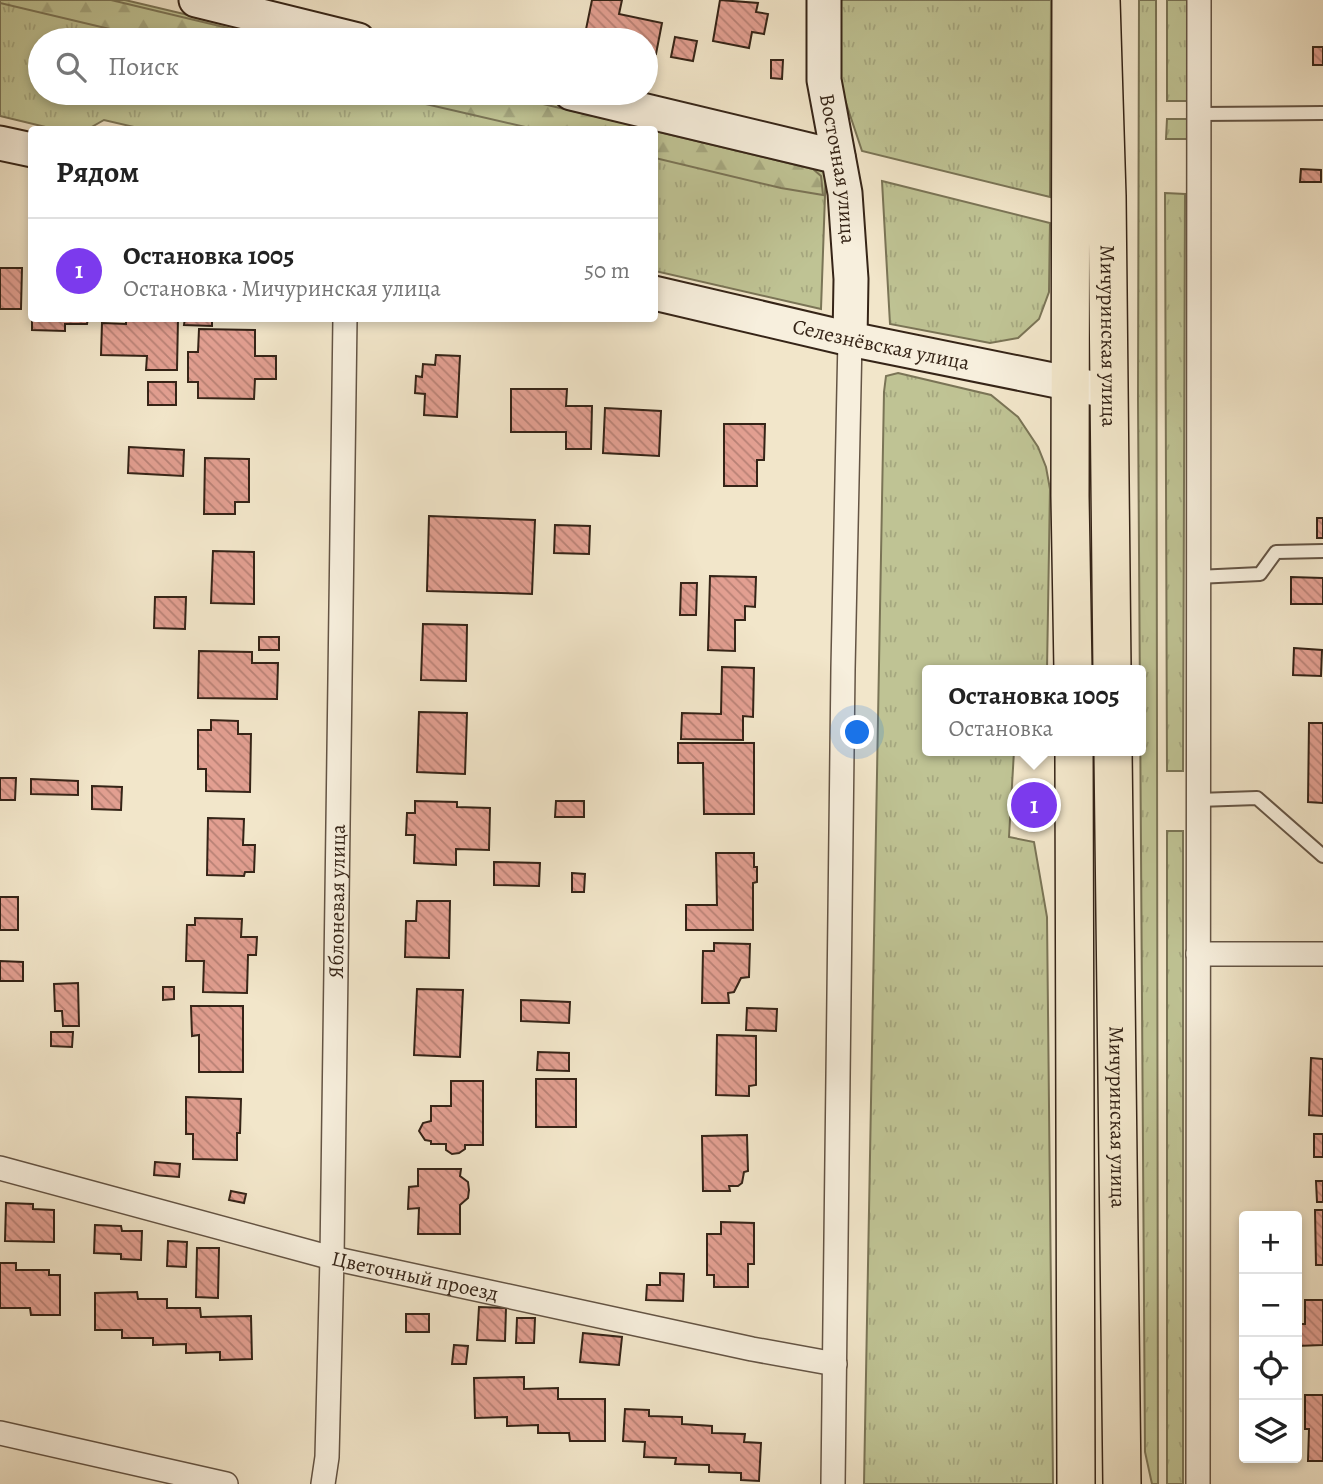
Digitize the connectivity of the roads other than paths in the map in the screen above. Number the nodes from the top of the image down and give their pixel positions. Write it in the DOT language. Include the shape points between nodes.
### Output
graph roads {
  1 [pos="195,0"];
  2 [pos="824,0"];
  3 [pos="1071,0"];
  4 [pos="1101,0"];
  5 [pos="1199,0"];
  6 [pos="309,28"];
  7 [pos="621,105"];
  8 [pos="1323,113"];
  9 [pos="1199,114"];
  10 [pos="0,143"];
  11 [pos="28,149"];
  12 [pos="838,157"];
  13 [pos="658,294"];
  14 [pos="345,322"];
  15 [pos="850,339"];
  16 [pos="1072,385"];
  17 [pos="1109,391"];
  18 [pos="1323,551"];
  19 [pos="1197,577"];
  20 [pos="1073,665"];
  21 [pos="1112,665"];
  22 [pos="1074,756"];
  23 [pos="1113,756"];
  24 [pos="1198,800"];
  25 [pos="1323,856"];
  26 [pos="1198,954"];
  27 [pos="1323,954"];
  28 [pos="0,1168"];
  29 [pos="332,1258"];
  30 [pos="835,1364"];
  31 [pos="0,1433"];
  32 [pos="226,1484"];
  33 [pos="323,1484"];
  34 [pos="833,1484"];
  35 [pos="1076,1484"];
  36 [pos="1122,1484"];
  37 [pos="1198,1484"];
  1 -- 6 [label="street"];
  2 -- 12 [label="street, Восточная улица" via="824,80"];
  3 -- 16 [label="main road, Мичуринская улица"];
  4 -- 17 [label="main road, Мичуринская улица"];
  5 -- 9 [label="street"];
  7 -- 12 [label="street"];
  8 -- 9 [label="lane"];
  9 -- 19 [label="street"];
  10 -- 11 [label="street"];
  12 -- 15 [label="street, Восточная улица" via="851,279"];
  13 -- 15 [label="street, Селезнёвская улица"];
  14 -- 29 [label="street, Яблоневая улица"];
  15 -- 16 [label="street, Селезнёвская улица"];
  15 -- 30 [label="street"];
  16 -- 17 [label="street, Селезнёвская улица"];
  16 -- 20 [label="main road, Мичуринская улица"];
  17 -- 21 [label="main road, Мичуринская улица"];
  18 -- 19 [label="lane" via="1276,552 1260,574"];
  19 -- 24 [label="street"];
  22 -- 35 [label="main road, Мичуринская улица"];
  23 -- 36 [label="main road, Мичуринская улица"];
  24 -- 25 [label="lane" via="1257,797"];
  24 -- 26 [label="street"];
  26 -- 27 [label="street"];
  26 -- 37 [label="street"];
  28 -- 29 [label="street, Цветочный проезд"];
  29 -- 30 [label="street, Цветочный проезд"];
  29 -- 33 [label="street, Яблоневая улица"];
  30 -- 34 [label="street"];
  31 -- 32 [label="street"];
}
